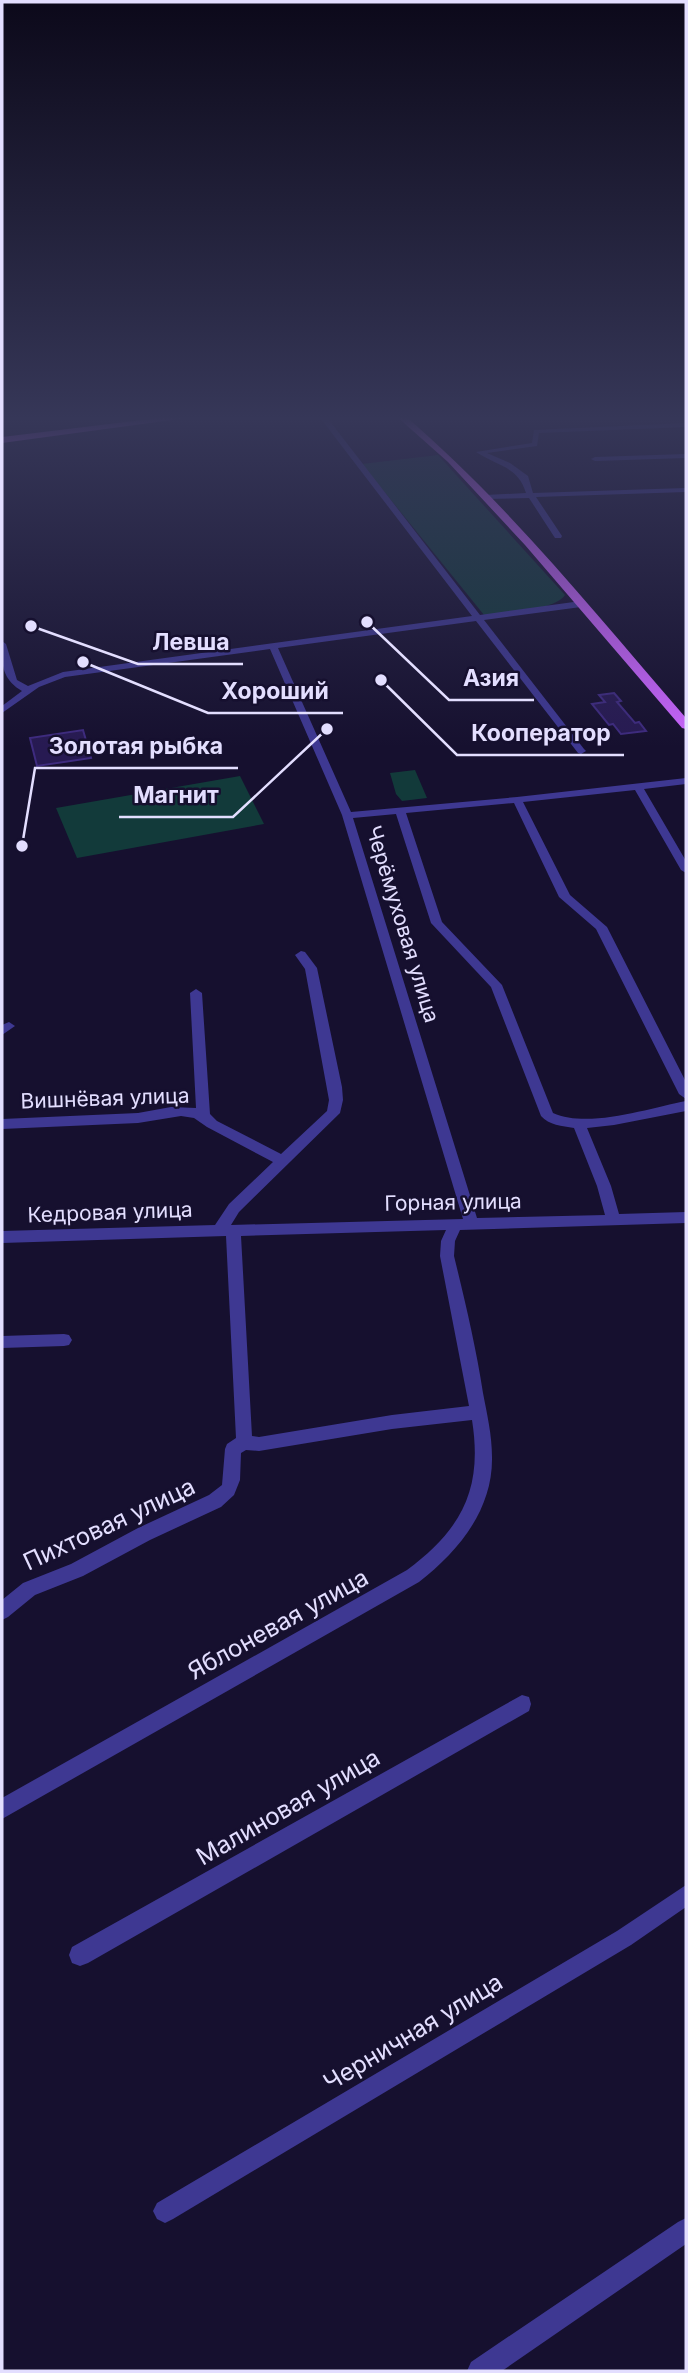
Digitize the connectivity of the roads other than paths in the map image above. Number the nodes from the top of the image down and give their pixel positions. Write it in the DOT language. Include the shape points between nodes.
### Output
graph roads {
  1 [pos="407,526"];
  2 [pos="511,526"];
  3 [pos="551,526"];
  4 [pos="558,536"];
  5 [pos="581,604"];
  6 [pos="479,618"];
  7 [pos="2,644"];
  8 [pos="273,646"];
  9 [pos="13,681"];
  10 [pos="2,685"];
  11 [pos="28,690"];
  12 [pos="2,710"];
  13 [pos="686,725"];
  14 [pos="581,751"];
  15 [pos="686,781"];
  16 [pos="638,787"];
  17 [pos="517,800"];
  18 [pos="400,811"];
  19 [pos="347,815"];
  20 [pos="686,870"];
  21 [pos="301,955"];
  22 [pos="196,993"];
  23 [pos="686,1094"];
  24 [pos="686,1106"];
  25 [pos="203,1115"];
  26 [pos="2,1124"];
  27 [pos="579,1124"];
  28 [pos="282,1161"];
  29 [pos="686,1218"];
  30 [pos="613,1219"];
  31 [pos="463,1223"];
  32 [pos="227,1230"];
  33 [pos="2,1237"];
  34 [pos="64,1340"];
  35 [pos="2,1342"];
  36 [pos="479,1412"];
  37 [pos="244,1443"];
  38 [pos="2,1611"];
  39 [pos="522,1704"];
  40 [pos="2,1810"];
  41 [pos="686,1895"];
  42 [pos="80,1955"];
  43 [pos="165,2211"];
  44 [pos="686,2230"];
  45 [pos="480,2371"];
  1 -- 6 [label="street"];
  2 -- 5 [label="main road"];
  3 -- 4 [label="street"];
  5 -- 6 [label="street"];
  5 -- 13 [label="main road"];
  6 -- 8 [label="street"];
  6 -- 14 [label="street"];
  7 -- 9 [label="street"];
  8 -- 11 [label="street" via="63,675"];
  8 -- 19 [label="street, Черёмуховая улица"];
  9 -- 10 [label="street"];
  9 -- 11 [label="street"];
  11 -- 12 [label="street"];
  15 -- 16 [label="street"];
  16 -- 17 [label="street"];
  16 -- 20 [label="street"];
  17 -- 18 [label="street"];
  17 -- 23 [label="street" via="565,897 601,927"];
  18 -- 19 [label="street"];
  18 -- 27 [label="street" via="437,923 496,985 544,1110 557,1121"];
  19 -- 31 [label="street, Черёмуховая улица"];
  21 -- 28 [label="street" via="311,968 336,1100 333,1113"];
  22 -- 25 [label="street"];
  24 -- 27 [label="street"];
  25 -- 26 [label="street, Вишнёвая улица" via="160,1113"];
  25 -- 28 [label="street, Вишнёвая улица"];
  27 -- 30 [label="street"];
  28 -- 32 [label="street" via="234,1208"];
  29 -- 30 [label="street, Горная улица"];
  30 -- 31 [label="street, Горная улица"];
  31 -- 32 [label="street, Горная улица"];
  31 -- 36 [label="street" via="448,1241 447,1256"];
  32 -- 33 [label="street, Кедровая улица"];
  32 -- 37 [label="street"];
  34 -- 35 [label="street"];
  36 -- 37 [label="street"];
  36 -- 40 [label="street, Яблоневая улица" via="484,1464 478,1495 456,1535 433,1562"];
  37 -- 38 [label="street, Пихтовая улица" via="233,1449 232,1480 215,1501 29,1590"];
  39 -- 42 [label="street, Малиновая улица"];
  41 -- 43 [label="street, Черничная улица" via="624,1938"];
  44 -- 45 [label="street"];
}
